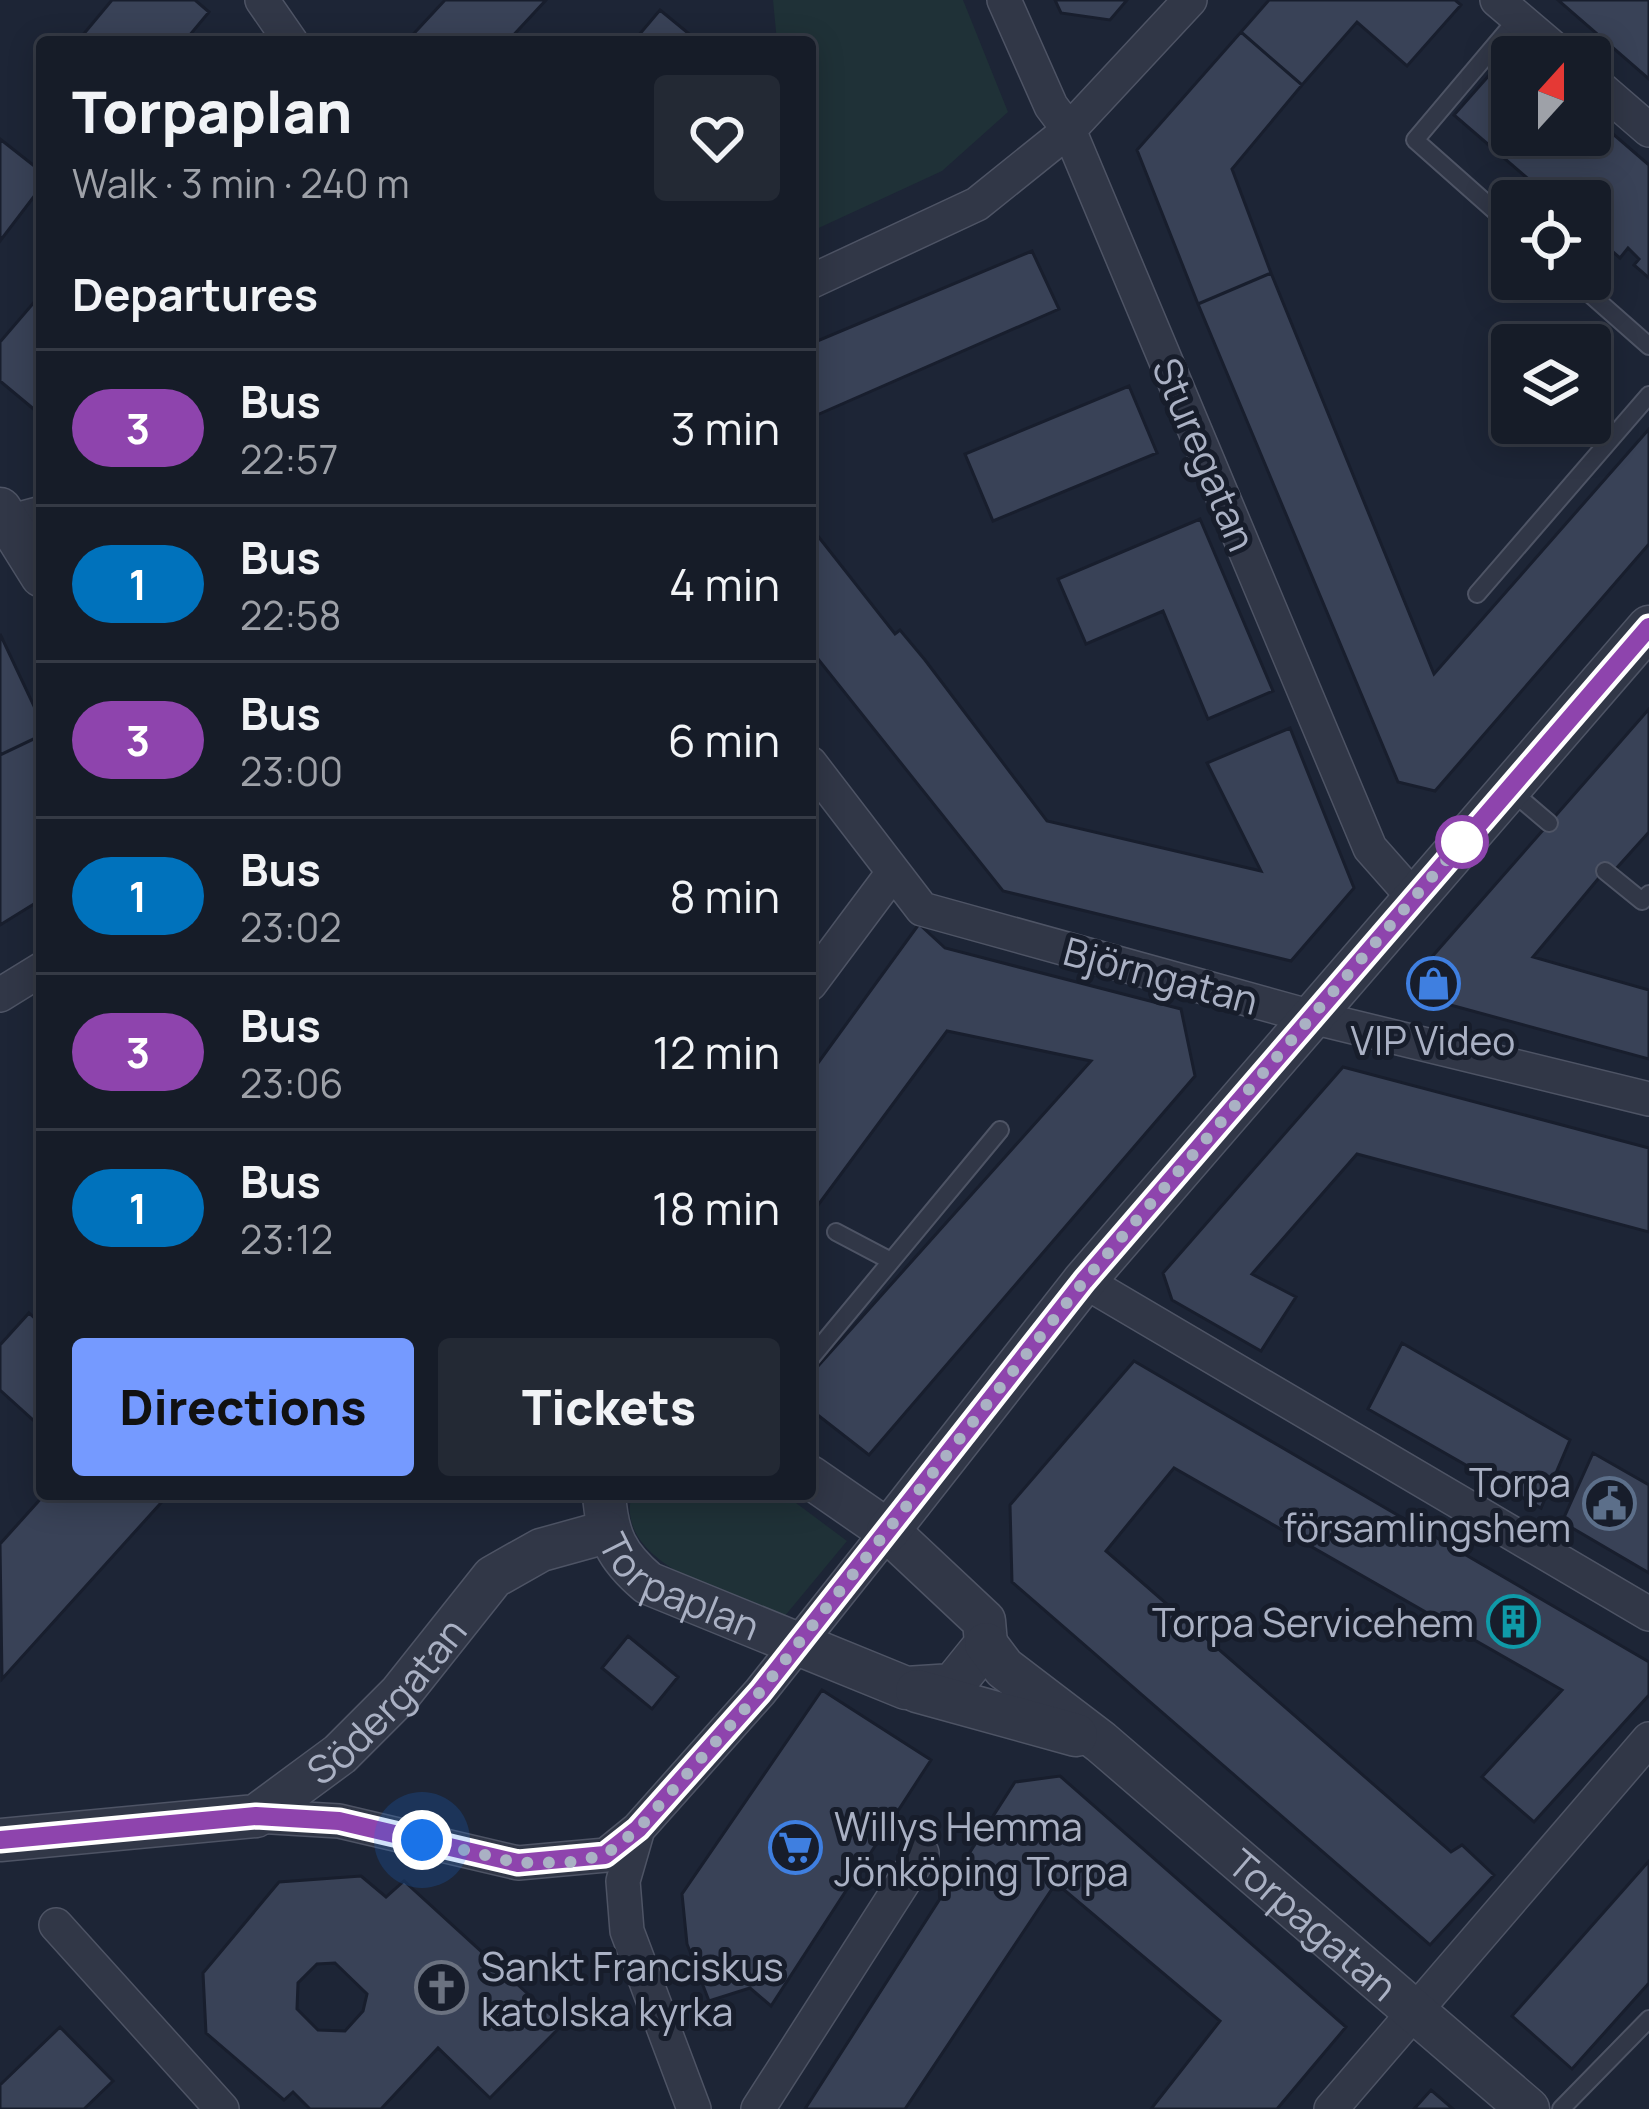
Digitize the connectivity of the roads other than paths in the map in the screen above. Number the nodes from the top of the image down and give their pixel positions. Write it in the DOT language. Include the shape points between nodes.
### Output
graph roads {
  1 [pos="262,0"];
  2 [pos="1004,0"];
  3 [pos="1190,0"];
  4 [pos="1508,9"];
  5 [pos="287,36"];
  6 [pos="1540,36"];
  7 [pos="1611,97"];
  8 [pos="1069,130"];
  9 [pos="1649,130"];
  10 [pos="1491,207"];
  11 [pos="816,279"];
  12 [pos="1597,300"];
  13 [pos="1649,346"];
  14 [pos="1649,395"];
  15 [pos="13,517"];
  16 [pos="36,564"];
  17 [pos="1477,594"];
  18 [pos="1649,627"];
  19 [pos="816,771"];
  20 [pos="1508,788"];
  21 [pos="1550,823"];
  22 [pos="1605,871"];
  23 [pos="892,874"];
  24 [pos="1649,893"];
  25 [pos="1416,900"];
  26 [pos="36,973"];
  27 [pos="816,976"];
  28 [pos="0,995"];
  29 [pos="1312,1017"];
  30 [pos="1649,1100"];
  31 [pos="1000,1130"];
  32 [pos="836,1232"];
  33 [pos="891,1261"];
  34 [pos="1084,1281"];
  35 [pos="816,1352"];
  36 [pos="816,1481"];
  37 [pos="605,1513"];
  38 [pos="888,1531"];
  39 [pos="1649,1614"];
  40 [pos="986,1644"];
  41 [pos="797,1645"];
  42 [pos="906,1688"];
  43 [pos="1649,1738"];
  44 [pos="1101,1742"];
  45 [pos="256,1816"];
  46 [pos="638,1829"];
  47 [pos="0,1840"];
  48 [pos="922,1853"];
  49 [pos="56,1925"];
  50 [pos="1417,2010"];
  51 [pos="1649,2019"];
  52 [pos="222,2109"];
  53 [pos="694,2109"];
  54 [pos="758,2109"];
  55 [pos="1331,2109"];
  56 [pos="1528,2109"];
  57 [pos="1561,2109"];
  1 -- 5 [label="street"];
  2 -- 8 [label="street, Sturegatan"];
  3 -- 8 [label="street"];
  4 -- 6 [label="street"];
  4 -- 10 [label="lane" via="1415,140"];
  7 -- 9 [label="street"];
  8 -- 11 [label="street" via="977,204"];
  8 -- 25 [label="street, Sturegatan" via="1370,848"];
  12 -- 13 [label="lane"];
  14 -- 17 [label="lane"];
  15 -- 16 [label="street"];
  18 -- 20 [label="street"];
  19 -- 23 [label="street, Björngatan"];
  20 -- 21 [label="lane"];
  20 -- 25 [label="street"];
  22 -- 24 [label="lane" via="1642,902"];
  23 -- 27 [label="street"];
  23 -- 29 [label="street, Björngatan" via="922,909"];
  25 -- 29 [label="street"];
  26 -- 28 [label="street"];
  29 -- 30 [label="street, Björngatan"];
  29 -- 34 [label="street"];
  31 -- 33 [label="lane"];
  32 -- 33 [label="lane"];
  33 -- 35 [label="lane"];
  34 -- 38 [label="street"];
  34 -- 39 [label="street"];
  36 -- 38 [label="street"];
  37 -- 41 [label="street, Torpaplan" via="621,1561 648,1583"];
  37 -- 45 [label="street, Södergatan" via="494,1577 400,1694"];
  38 -- 40 [label="street" via="985,1621"];
  38 -- 41 [label="street, Torpaplan"];
  40 -- 42 [label="street" via="953,1685"];
  40 -- 44 [label="street, Torpagatan" via="1004,1668"];
  41 -- 42 [label="street, Torpaplan"];
  41 -- 46 [label="street, Torpaplan"];
  42 -- 44 [label="street, Torpagatan"];
  43 -- 50 [label="street"];
  44 -- 50 [label="street, Torpagatan"];
  45 -- 46 [label="street, Torpaplan" via="339,1821 518,1863 605,1855"];
  45 -- 47 [label="street"];
  46 -- 53 [label="street, Torpaplan" via="622,1881 627,1931"];
  48 -- 54 [label="street"];
  49 -- 52 [label="street"];
  50 -- 55 [label="street"];
  50 -- 56 [label="street, Torpagatan"];
  51 -- 57 [label="lane"];
}
